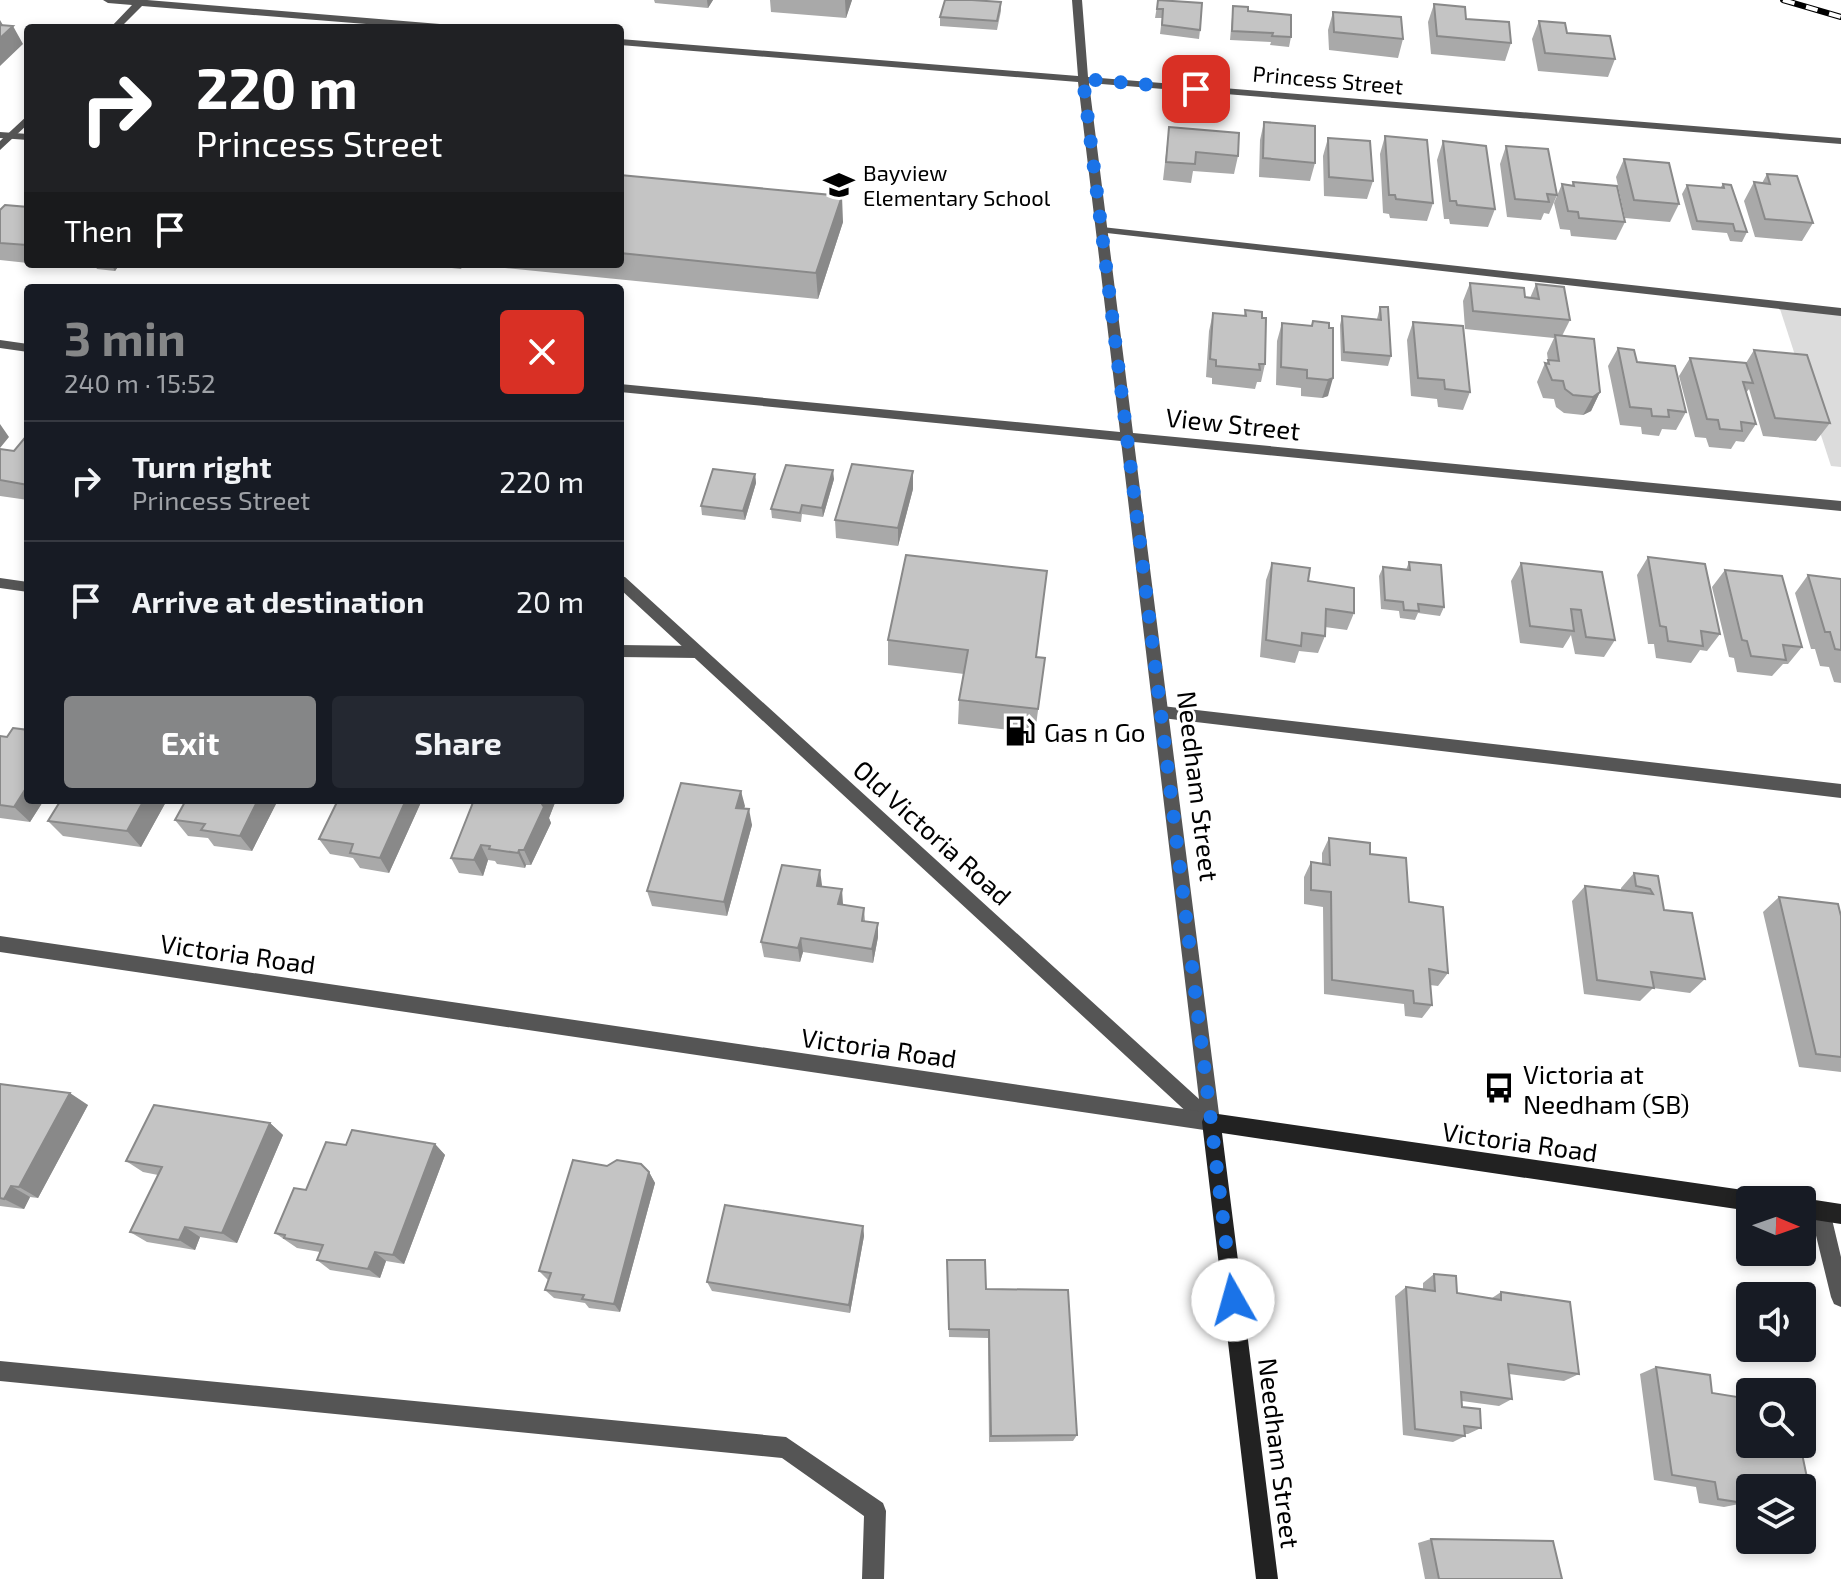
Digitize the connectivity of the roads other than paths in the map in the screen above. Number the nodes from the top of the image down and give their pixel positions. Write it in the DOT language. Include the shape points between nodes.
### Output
graph roads {
  1 [pos="108,0"];
  2 [pos="1077,0"];
  3 [pos="141,1"];
  4 [pos="119,24"];
  5 [pos="406,24"];
  6 [pos="624,42"];
  7 [pos="1083,79"];
  8 [pos="24,121"];
  9 [pos="5,135"];
  10 [pos="1841,141"];
  11 [pos="0,147"];
  12 [pos="1102,230"];
  13 [pos="1841,312"];
  14 [pos="0,344"];
  15 [pos="24,347"];
  16 [pos="624,388"];
  17 [pos="1126,437"];
  18 [pos="1841,506"];
  19 [pos="0,583"];
  20 [pos="624,585"];
  21 [pos="24,586"];
  22 [pos="624,651"];
  23 [pos="697,652"];
  24 [pos="1162,712"];
  25 [pos="1841,791"];
  26 [pos="0,944"];
  27 [pos="1211,1122"];
  28 [pos="1736,1199"];
  29 [pos="1816,1211"];
  30 [pos="1841,1214"];
  31 [pos="1816,1224"];
  32 [pos="1841,1297"];
  33 [pos="0,1371"];
  34 [pos="873,1579"];
  35 [pos="1267,1579"];
  1 -- 3 [label="street"];
  2 -- 7 [label="street, Needham Street"];
  3 -- 4 [label="street"];
  3 -- 5 [label="street"];
  6 -- 7 [label="street, Princess Street"];
  7 -- 10 [label="street, Princess Street"];
  7 -- 12 [label="street, Needham Street"];
  8 -- 9 [label="street"];
  9 -- 11 [label="street"];
  12 -- 13 [label="street"];
  12 -- 17 [label="street, Needham Street"];
  14 -- 15 [label="street"];
  16 -- 17 [label="street, View Street"];
  17 -- 18 [label="street, View Street"];
  17 -- 24 [label="street, Needham Street"];
  19 -- 21 [label="street"];
  20 -- 23 [label="street, Old Victoria Road"];
  22 -- 23 [label="street"];
  23 -- 27 [label="street, Old Victoria Road"];
  24 -- 25 [label="street"];
  24 -- 27 [label="street, Needham Street"];
  26 -- 27 [label="street, Victoria Road"];
  27 -- 28 [label="main road, Victoria Road"];
  27 -- 35 [label="main road, Needham Street"];
  29 -- 30 [label="main road"];
  31 -- 32 [label="street"];
  33 -- 34 [label="street" via="786,1448 875,1511"];
}
